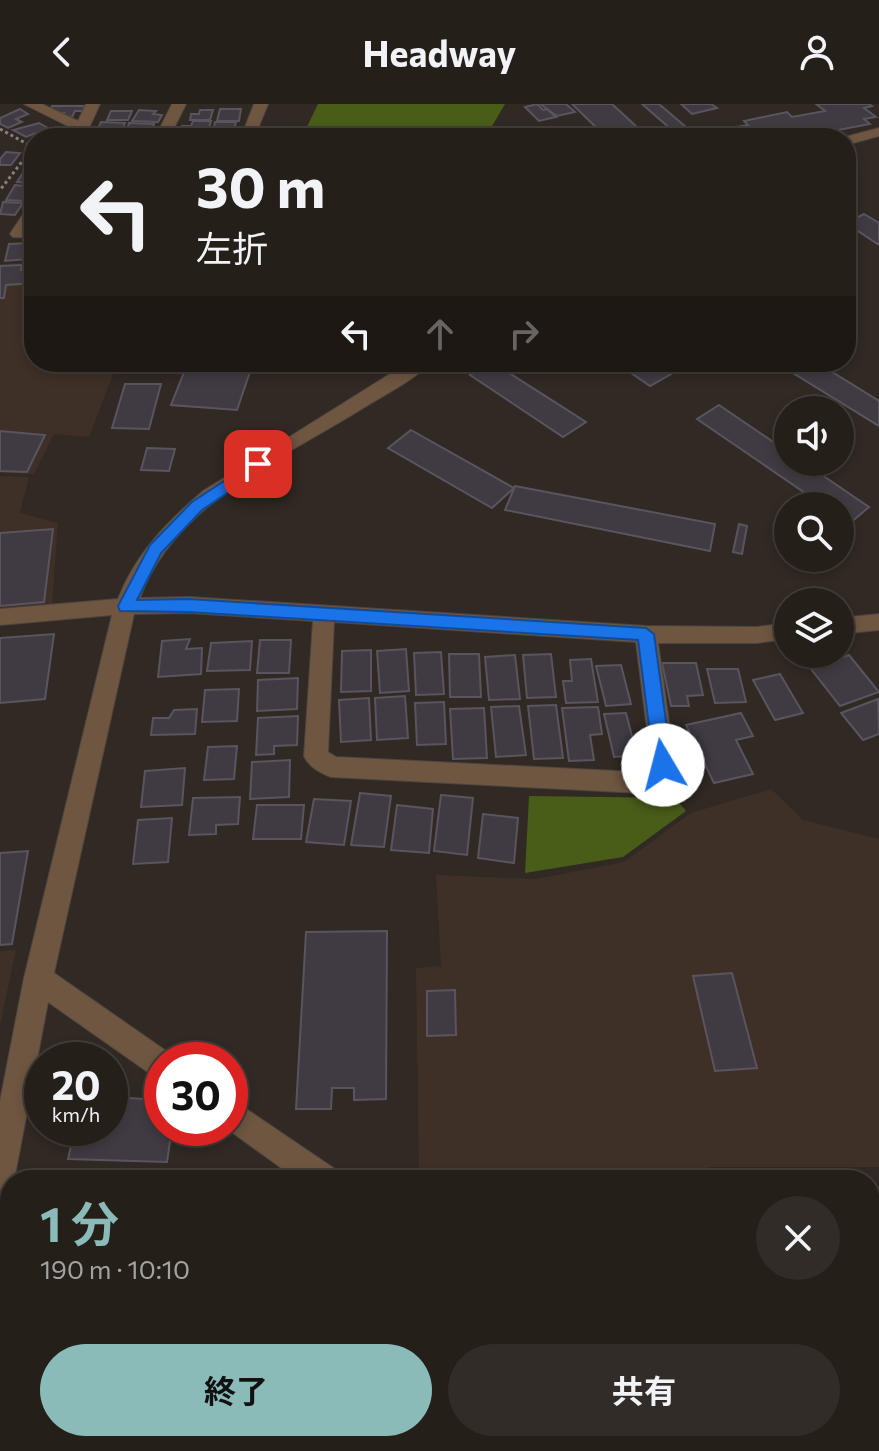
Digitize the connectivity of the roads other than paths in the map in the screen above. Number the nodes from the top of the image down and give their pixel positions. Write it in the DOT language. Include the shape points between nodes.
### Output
graph roads {
  1 [pos="31,104"];
  2 [pos="93,104"];
  3 [pos="179,104"];
  4 [pos="261,104"];
  5 [pos="69,128"];
  6 [pos="82,128"];
  7 [pos="167,128"];
  8 [pos="251,128"];
  9 [pos="879,132"];
  10 [pos="856,138"];
  11 [pos="408,372"];
  12 [pos="126,606"];
  13 [pos="324,613"];
  14 [pos="0,617"];
  15 [pos="879,622"];
  16 [pos="854,625"];
  17 [pos="774,633"];
  18 [pos="646,634"];
  19 [pos="38,978"];
  20 [pos="144,1052"];
  21 [pos="248,1126"];
  22 [pos="1,1170"];
  23 [pos="310,1170"];
  1 -- 5 [label="street"];
  2 -- 6 [label="street"];
  3 -- 7 [label="street"];
  4 -- 8 [label="street"];
  9 -- 10 [label="street"];
  11 -- 12 [label="street" via="197,506 155,549"];
  12 -- 13 [label="street"];
  12 -- 14 [label="street"];
  12 -- 19 [label="street"];
  13 -- 18 [label="street"];
  13 -- 18 [label="street" via="316,756 331,767 641,783 663,765"];
  15 -- 16 [label="street"];
  17 -- 18 [label="street"];
  19 -- 20 [label="street"];
  19 -- 22 [label="street"];
  21 -- 23 [label="street"];
}
